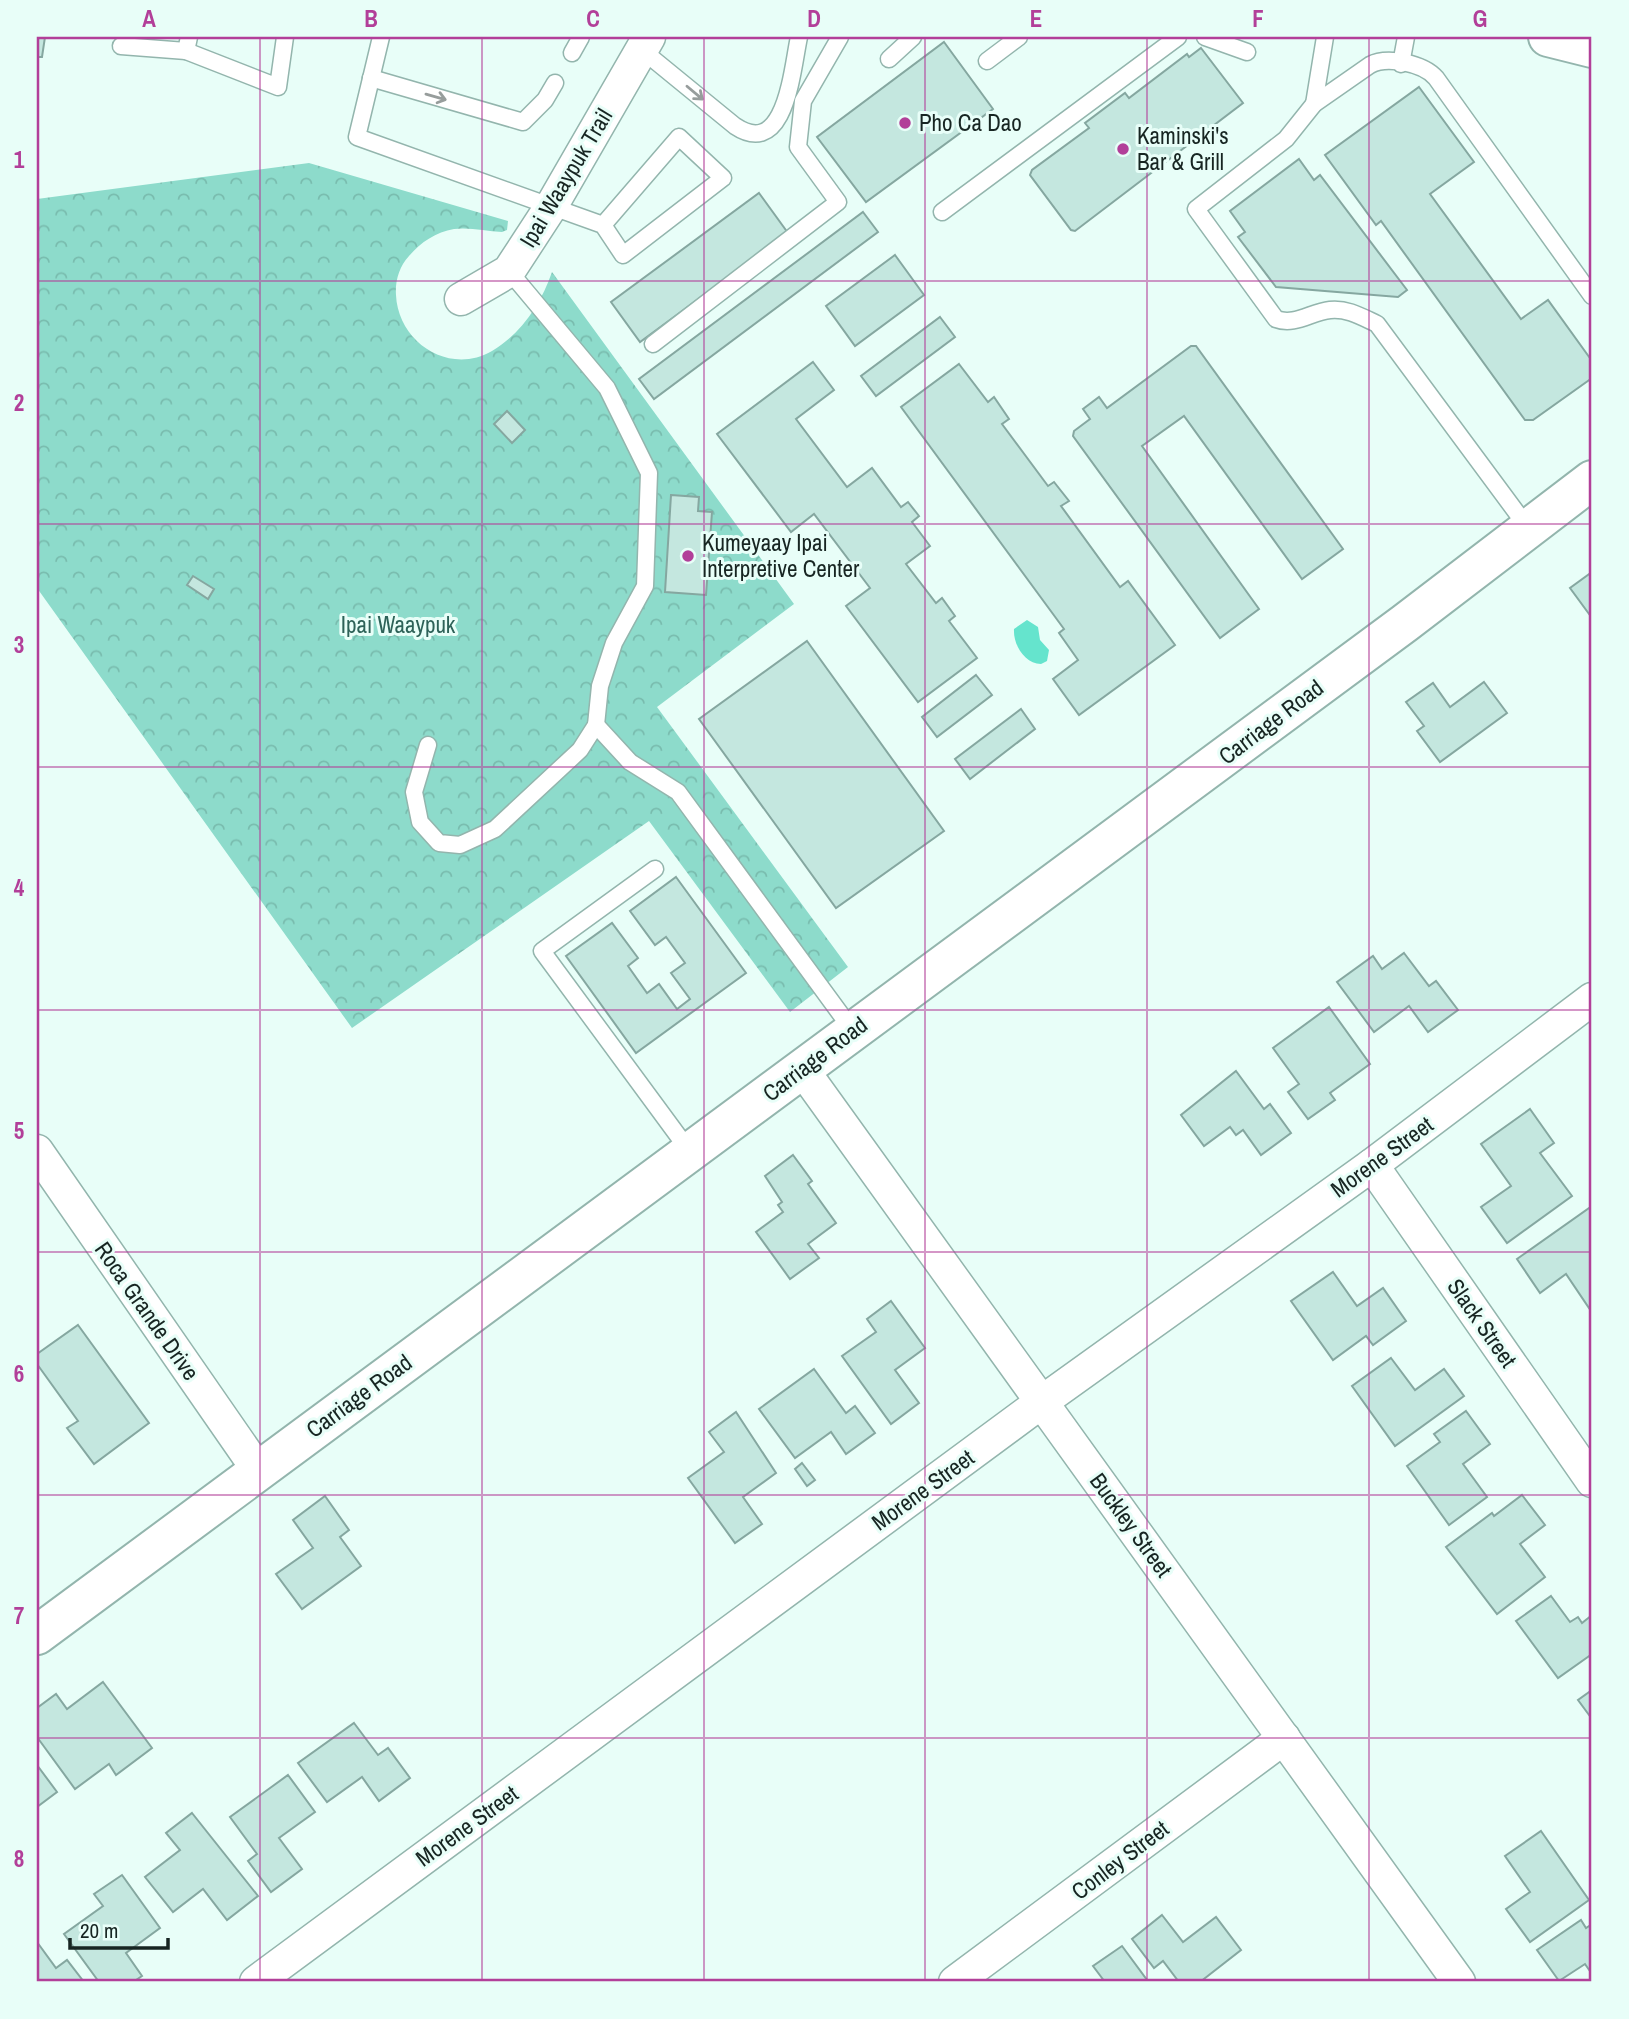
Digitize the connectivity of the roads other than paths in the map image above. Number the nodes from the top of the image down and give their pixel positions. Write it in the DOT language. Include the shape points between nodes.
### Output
graph roads {
  1 [pos="285,37"];
  2 [pos="381,37"];
  3 [pos="581,37"];
  4 [pos="799,37"];
  5 [pos="840,37"];
  6 [pos="912,37"];
  7 [pos="1019,37"];
  8 [pos="1178,37"];
  9 [pos="1205,37"];
  10 [pos="1325,37"];
  11 [pos="1406,37"];
  12 [pos="1548,37"];
  13 [pos="646,43"];
  14 [pos="187,44"];
  15 [pos="121,47"];
  16 [pos="1592,48"];
  17 [pos="1247,52"];
  18 [pos="572,53"];
  19 [pos="889,59"];
  20 [pos="987,61"];
  21 [pos="1401,64"];
  22 [pos="371,78"];
  23 [pos="555,83"];
  24 [pos="1314,104"];
  25 [pos="552,205"];
  26 [pos="942,212"];
  27 [pos="603,225"];
  28 [pos="509,271"];
  29 [pos="1592,296"];
  30 [pos="461,299"];
  31 [pos="653,344"];
  32 [pos="1592,480"];
  33 [pos="1528,528"];
  34 [pos="597,724"];
  35 [pos="428,745"];
  36 [pos="655,869"];
  37 [pos="1592,999"];
  38 [pos="853,1031"];
  39 [pos="802,1069"];
  40 [pos="37,1152"];
  41 [pos="690,1152"];
  42 [pos="1371,1165"];
  43 [pos="1043,1401"];
  44 [pos="258,1470"];
  45 [pos="1592,1481"];
  46 [pos="37,1635"];
  47 [pos="1284,1738"];
  48 [pos="256,1982"];
  49 [pos="956,1982"];
  50 [pos="1459,1982"];
  1 -- 14 [label="lane" via="278,88"];
  2 -- 22 [label="lane"];
  3 -- 18 [label="lane"];
  13 -- 4 [label="lane, one-way" via="734,126 756,136 781,115"];
  5 -- 31 [label="lane" via="803,101 797,147 838,202"];
  6 -- 19 [label="lane"];
  7 -- 20 [label="lane"];
  8 -- 26 [label="lane"];
  9 -- 17 [label="lane"];
  10 -- 24 [label="lane"];
  11 -- 21 [label="lane"];
  12 -- 16 [label="street"];
  13 -- 25 [label="street, Ipai Waaypuk Trail"];
  14 -- 15 [label="lane"];
  21 -- 24 [label="lane" via="1379,60"];
  21 -- 29 [label="lane" via="1424,69 1436,78"];
  22 -- 23 [label="lane, one-way" via="523,122"];
  22 -- 25 [label="lane" via="357,137"];
  24 -- 33 [label="lane" via="1286,139 1198,205 1200,217 1276,319 1285,322 1341,310 1377,324"];
  25 -- 27 [label="lane"];
  25 -- 28 [label="street, Ipai Waaypuk Trail"];
  27 -- 27 [label="lane" via="680,137 723,178 623,255"];
  28 -- 30 [label="street, Ipai Waaypuk Trail"];
  28 -- 34 [label="lane" via="607,388 649,473 645,586 614,643 600,687"];
  32 -- 33 [label="street, Carriage Road"];
  33 -- 38 [label="street, Carriage Road"];
  34 -- 35 [label="lane" via="580,750 495,829 460,845 439,843 420,822 414,792"];
  34 -- 38 [label="lane" via="630,762 678,792"];
  36 -- 41 [label="lane" via="542,951"];
  37 -- 42 [label="street, Morene Street"];
  38 -- 39 [label="street, Carriage Road"];
  39 -- 41 [label="street, Carriage Road"];
  39 -- 43 [label="street, Buckley Street"];
  40 -- 44 [label="street, Roca Grande Drive"];
  41 -- 44 [label="street, Carriage Road"];
  42 -- 43 [label="street, Morene Street"];
  42 -- 45 [label="street, Slack Street"];
  43 -- 47 [label="street, Buckley Street"];
  43 -- 48 [label="street, Morene Street"];
  44 -- 46 [label="street, Carriage Road"];
  47 -- 49 [label="street, Conley Street"];
  47 -- 50 [label="street, Buckley Street"];
}
